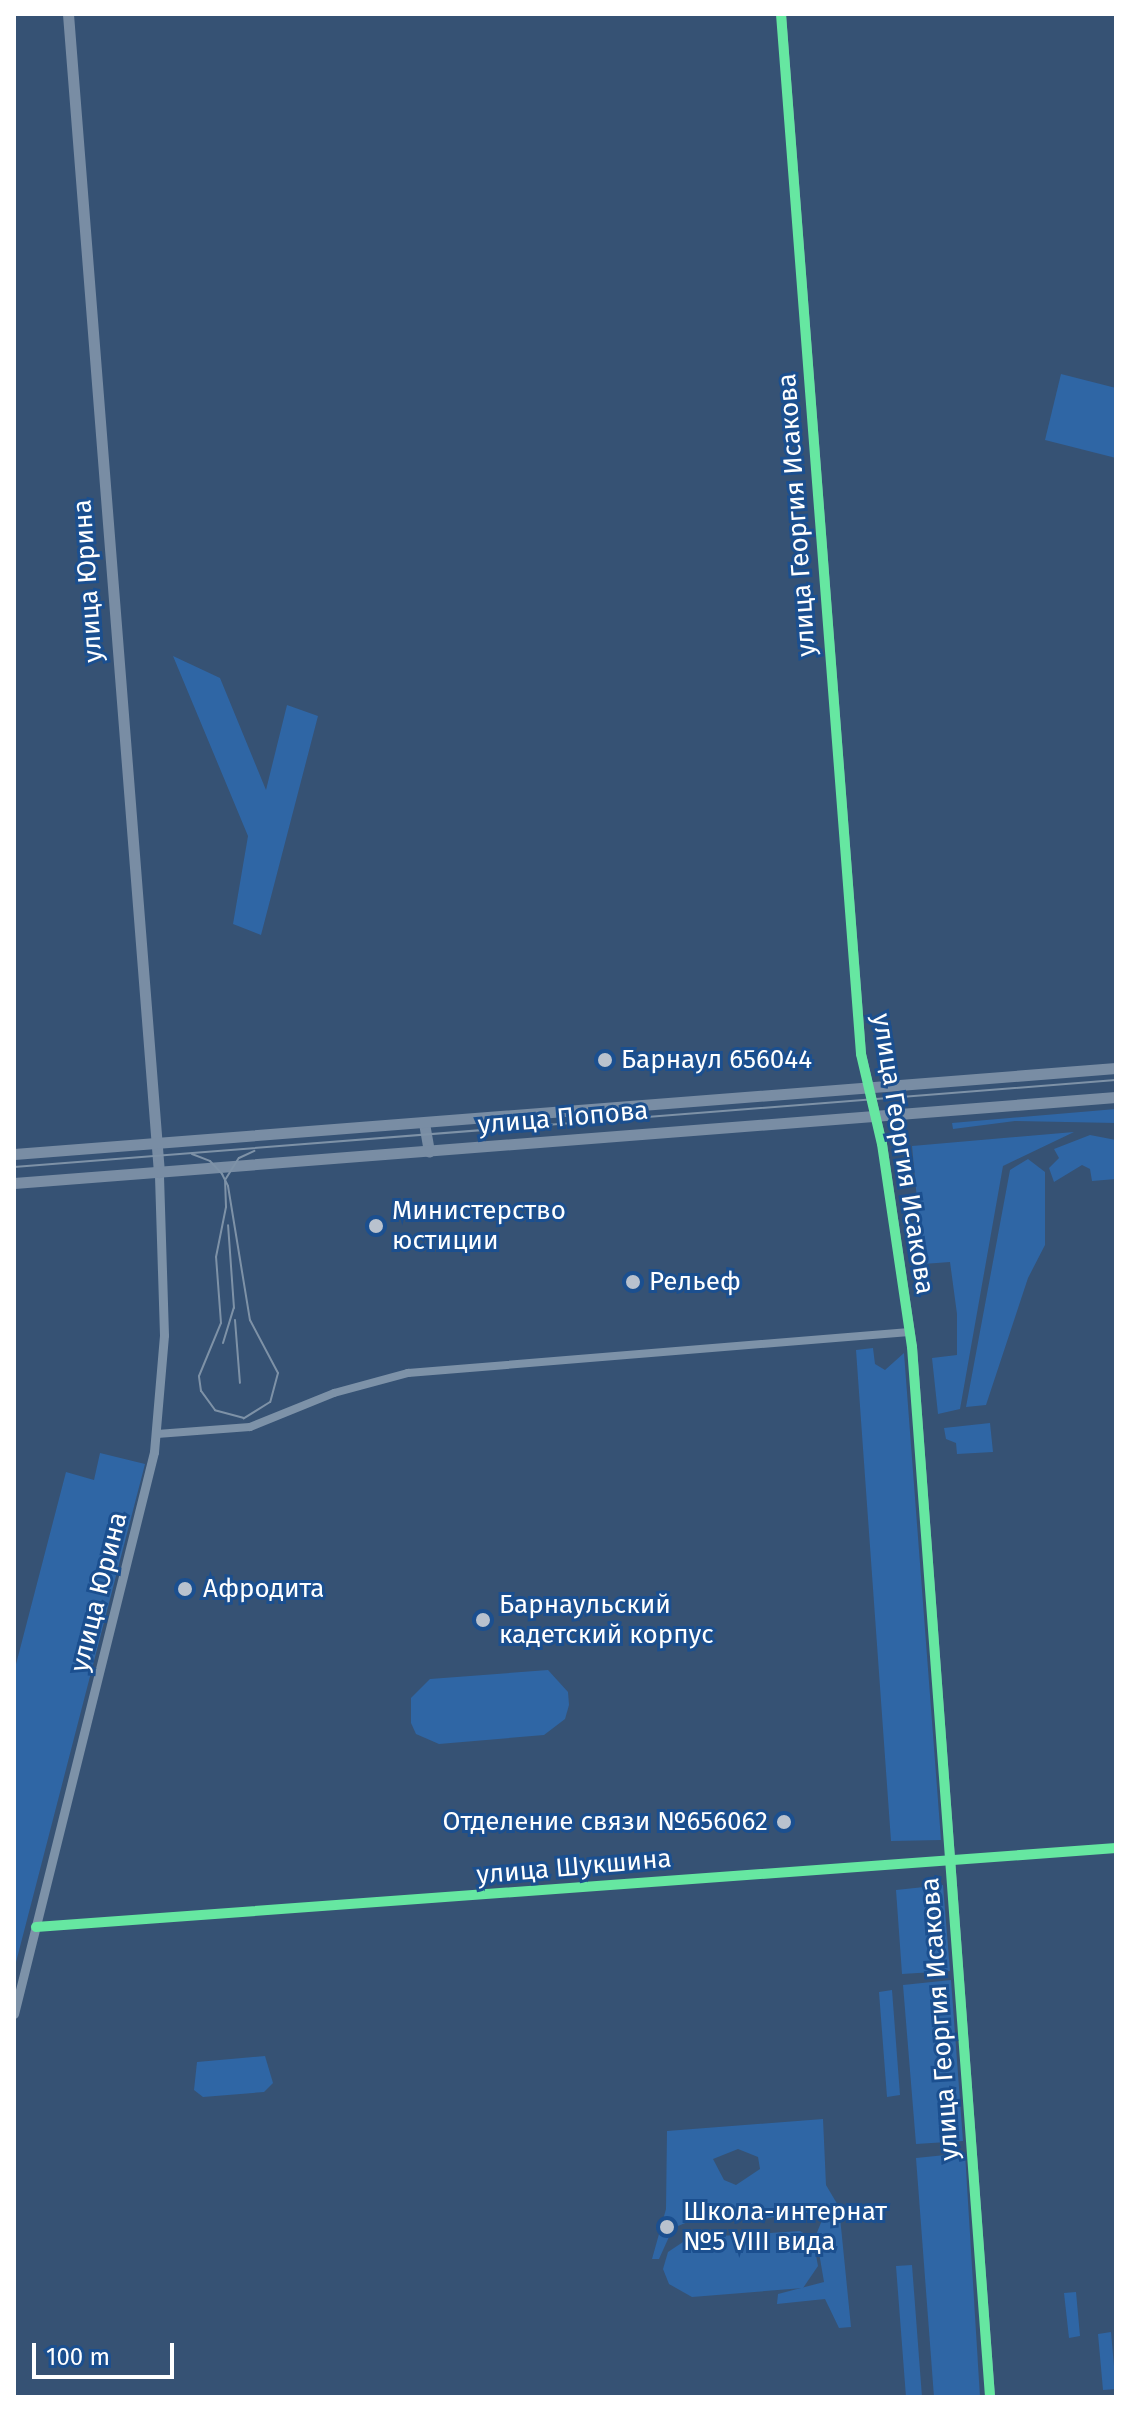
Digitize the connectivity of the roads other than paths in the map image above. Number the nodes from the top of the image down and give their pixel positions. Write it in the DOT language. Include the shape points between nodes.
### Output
graph roads {
  1 [pos="68,14"];
  2 [pos="781,14"];
  3 [pos="1116,1068"];
  4 [pos="866,1087"];
  5 [pos="1116,1097"];
  6 [pos="874,1116"];
  7 [pos="424,1123"];
  8 [pos="157,1144"];
  9 [pos="429,1152"];
  10 [pos="14,1154"];
  11 [pos="159,1172"];
  12 [pos="14,1183"];
  13 [pos="909,1332"];
  14 [pos="157,1434"];
  15 [pos="1116,1848"];
  16 [pos="951,1860"];
  17 [pos="36,1927"];
  18 [pos="14,2014"];
  19 [pos="990,2397"];
  1 -- 8 [label="main road, улица Юрина"];
  2 -- 4 [label="street, улица Георгия Исакова"];
  3 -- 4 [label="main road, улица Попова"];
  4 -- 6 [label="street, улица Георгия Исакова"];
  4 -- 7 [label="main road, улица Попова"];
  5 -- 6 [label="main road, улица Попова"];
  6 -- 9 [label="main road, улица Попова"];
  6 -- 13 [label="street, улица Георгия Исакова"];
  7 -- 8 [label="main road, улица Попова"];
  7 -- 9 [label="main road"];
  8 -- 10 [label="main road, улица Попова"];
  8 -- 11 [label="main road, улица Юрина"];
  9 -- 11 [label="main road, улица Попова"];
  11 -- 12 [label="main road, улица Попова"];
  11 -- 14 [label="street, улица Юрина" via="164,1281"];
  13 -- 14 [label="street" via="408,1373 334,1393 250,1427"];
  13 -- 16 [label="street, улица Георгия Исакова"];
  14 -- 17 [label="street, улица Юрина" via="138,1530"];
  15 -- 16 [label="street, улица Шукшина"];
  16 -- 17 [label="street, улица Шукшина"];
  16 -- 19 [label="street, улица Георгия Исакова"];
  17 -- 18 [label="street, улица Юрина"];
}
